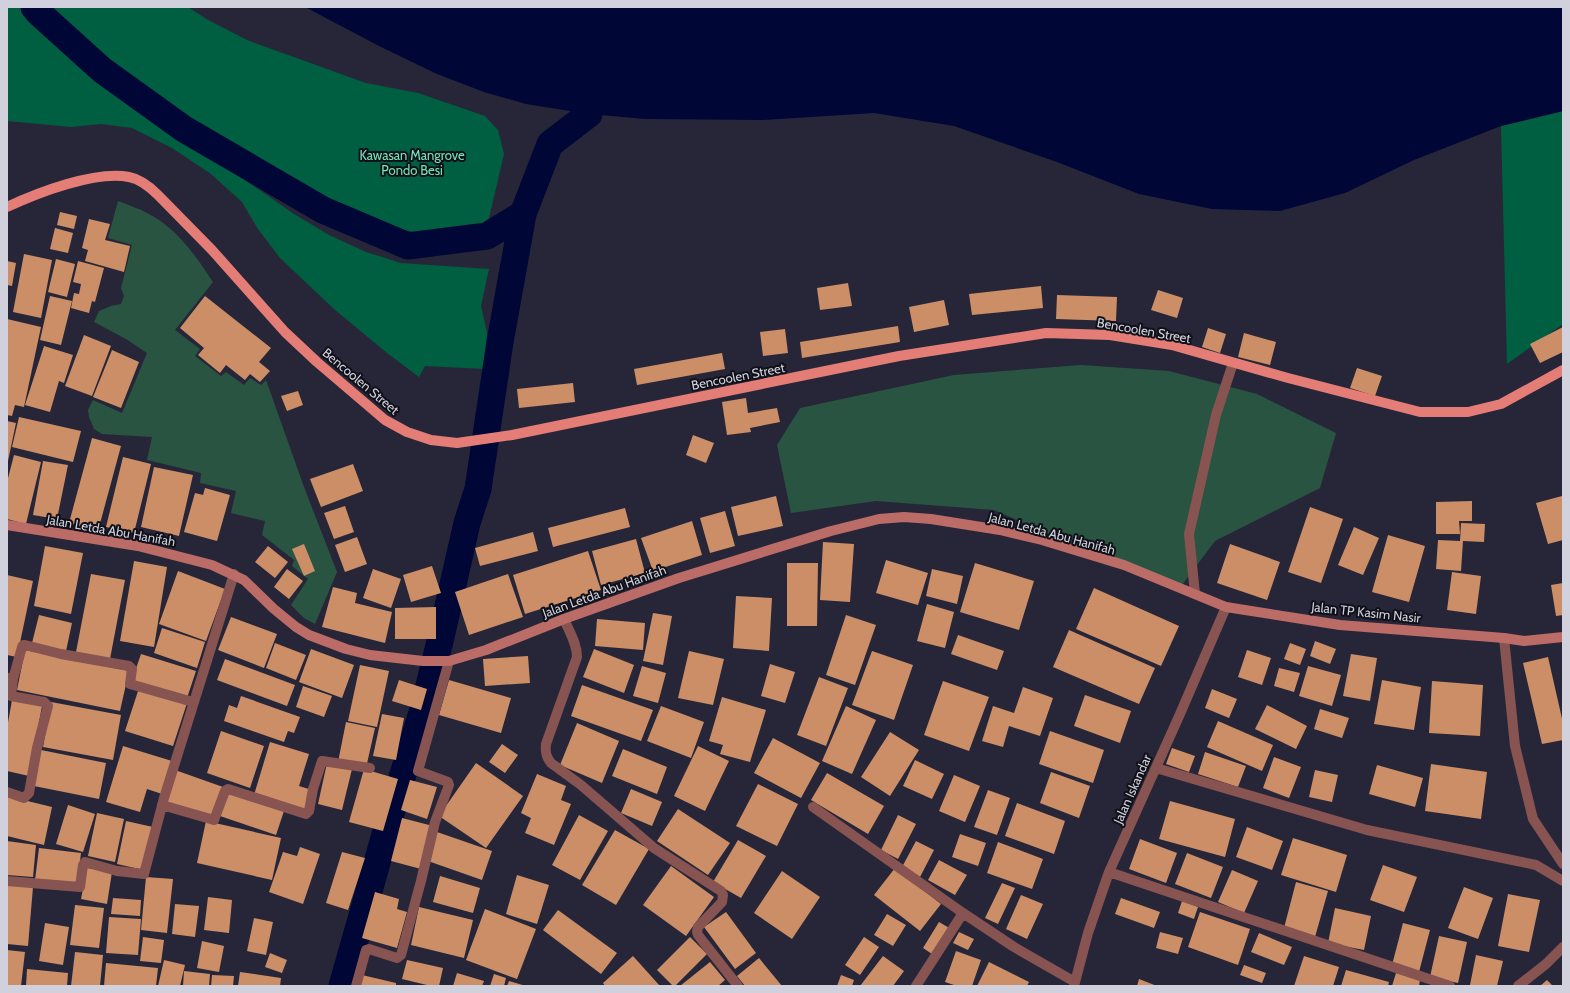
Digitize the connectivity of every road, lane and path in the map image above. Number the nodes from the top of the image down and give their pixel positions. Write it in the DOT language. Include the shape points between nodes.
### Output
graph roads {
  1 [pos="7,207"];
  2 [pos="1233,363"];
  3 [pos="1563,370"];
  4 [pos="7,526"];
  5 [pos="234,574"];
  6 [pos="1195,594"];
  7 [pos="1226,606"];
  8 [pos="564,618"];
  9 [pos="1563,637"];
  10 [pos="1504,638"];
  11 [pos="446,661"];
  12 [pos="10,679"];
  13 [pos="193,702"];
  14 [pos="370,768"];
  15 [pos="1156,768"];
  16 [pos="7,792"];
  17 [pos="162,805"];
  18 [pos="813,807"];
  19 [pos="1563,864"];
  20 [pos="1109,872"];
  21 [pos="7,881"];
  22 [pos="1563,881"];
  23 [pos="963,913"];
  24 [pos="1563,947"];
  25 [pos="1074,984"];
  26 [pos="356,986"];
  27 [pos="738,986"];
  28 [pos="916,986"];
  29 [pos="1450,986"];
  30 [pos="1518,986"];
  1 -- 2 [label="main road, Bencoolen Street" via="84,179 117,176 136,179 163,200 286,332 372,410 396,426 431,440 457,443 512,435 899,356 1046,333 1110,335 1172,346"];
  2 -- 3 [label="main road, Bencoolen Street" via="1420,412 1468,412 1501,404"];
  2 -- 6 [label="street" via="1216,415 1189,534"];
  4 -- 5 [label="street, Jalan Letda Abu Hanifah" via="138,546 212,565"];
  5 -- 11 [label="street, Jalan Letda Abu Hanifah" via="309,635 370,655"];
  5 -- 13 [label="street"];
  6 -- 7 [label="street, Jalan Letda Abu Hanifah"];
  6 -- 8 [label="street, Jalan Letda Abu Hanifah" via="1124,565 1042,540 1000,530 904,517 879,519 830,531 679,578"];
  7 -- 10 [label="street, Jalan TP Kasim Nasir" via="1340,625"];
  7 -- 15 [label="street, Jalan Iskandar"];
  8 -- 11 [label="street, Jalan Letda Abu Hanifah" via="486,650"];
  8 -- 27 [label="street" via="575,643 577,657 546,744 548,759 654,848 721,891 722,902 698,927 697,932"];
  9 -- 10 [label="street" via="1524,641"];
  10 -- 19 [label="street" via="1515,746 1533,819"];
  11 -- 26 [label="street" via="418,771 448,782 449,785 435,822 401,955 397,958 366,950"];
  12 -- 13 [label="street" via="25,645 128,666 132,669 130,684"];
  12 -- 16 [label="street" via="11,696 44,702 48,706 29,793 24,798"];
  13 -- 17 [label="street"];
  14 -- 17 [label="street" via="322,761 309,811 306,814 228,789 214,820"];
  15 -- 20 [label="street, Jalan Iskandar"];
  15 -- 22 [label="street" via="1367,830 1536,865"];
  17 -- 21 [label="street" via="144,874 117,871 85,862 80,887"];
  18 -- 23 [label="street"];
  20 -- 25 [label="street, Jalan Iskandar"];
  20 -- 29 [label="street"];
  23 -- 25 [label="street"];
  23 -- 28 [label="street"];
  24 -- 30 [label="street"];
}
